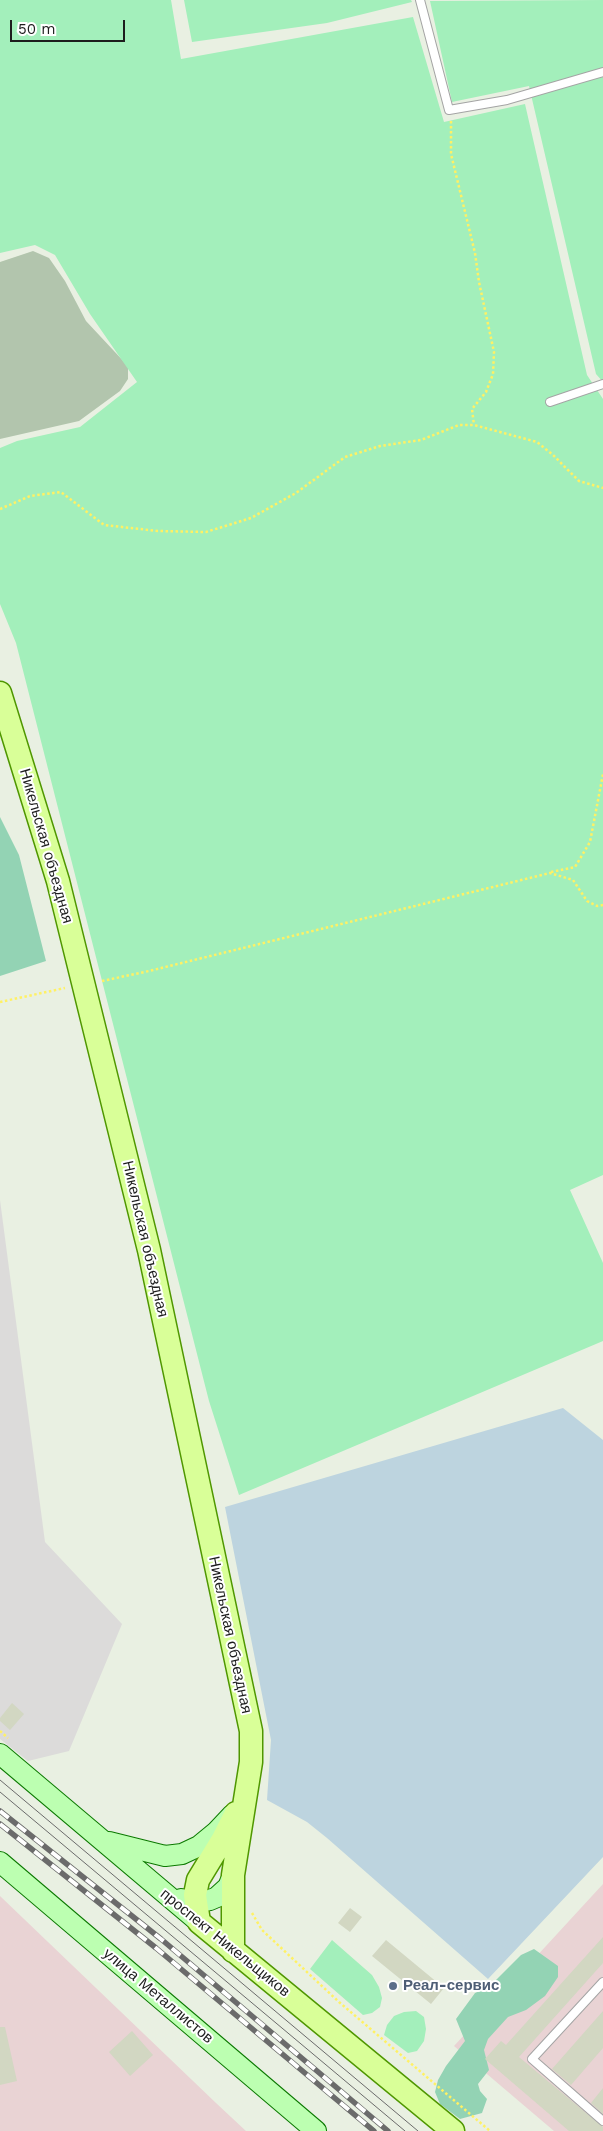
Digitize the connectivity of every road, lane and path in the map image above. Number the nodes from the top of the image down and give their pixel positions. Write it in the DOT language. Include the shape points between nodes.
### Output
graph roads {
  1 [pos="420,0"];
  2 [pos="603,72"];
  3 [pos="449,110"];
  4 [pos="603,384"];
  5 [pos="550,402"];
  6 [pos="474,425"];
  7 [pos="603,488"];
  8 [pos="0,509"];
  9 [pos="0,693"];
  10 [pos="603,774"];
  11 [pos="550,872"];
  12 [pos="603,905"];
  13 [pos="83,984"];
  14 [pos="0,1002"];
  15 [pos="0,1731"];
  16 [pos="7,1748"];
  17 [pos="243,1799"];
  18 [pos="100,1839"];
  19 [pos="0,1862"];
  20 [pos="232,1875"];
  21 [pos="251,1911"];
  22 [pos="197,1912"];
  23 [pos="234,1951"];
  24 [pos="603,1982"];
  25 [pos="603,2121"];
  26 [pos="316,2131"];
  27 [pos="453,2131"];
  28 [pos="490,2131"];
  1 -- 3 [label="lane"];
  2 -- 3 [label="lane" via="507,100"];
  3 -- 6 [label="path" via="451,154 494,352 493,374 486,392 472,409"];
  4 -- 5 [label="lane"];
  6 -- 7 [label="path" via="536,442 579,481"];
  6 -- 8 [label="path" via="458,425 422,440 380,446 345,457 296,493 251,518 206,532 158,532 104,525 61,492 30,496"];
  9 -- 13 [label="main road, Никельская объездная" via="58,881"];
  10 -- 11 [label="path" via="590,842 575,867"];
  11 -- 12 [label="path" via="574,880 587,901"];
  11 -- 13 [label="path" via="140,973"];
  13 -- 14 [label="path"];
  13 -- 17 [label="main road, Никельская объездная" via="149,1250 251,1731 251,1762"];
  15 -- 16 [label="path"];
  16 -- 18 [label="main road, проспект Никельщиков"];
  17 -- 18 [label="main road" via="216,1832 199,1846 182,1854 164,1856"];
  17 -- 20 [label="main road, Никельская объездная"];
  17 -- 22 [label="main road" via="198,1880"];
  18 -- 22 [label="main road, проспект Никельщиков" via="163,1892"];
  19 -- 26 [label="main road, улица Металлистов"];
  20 -- 22 [label="main road" via="223,1893"];
  20 -- 23 [label="main road, Никельская объездная"];
  21 -- 28 [label="path" via="262,1930 339,2002"];
  22 -- 23 [label="main road, проспект Никельщиков"];
  23 -- 27 [label="main road, проспект Никельщиков"];
  24 -- 25 [label="lane" via="532,2059"];
}
